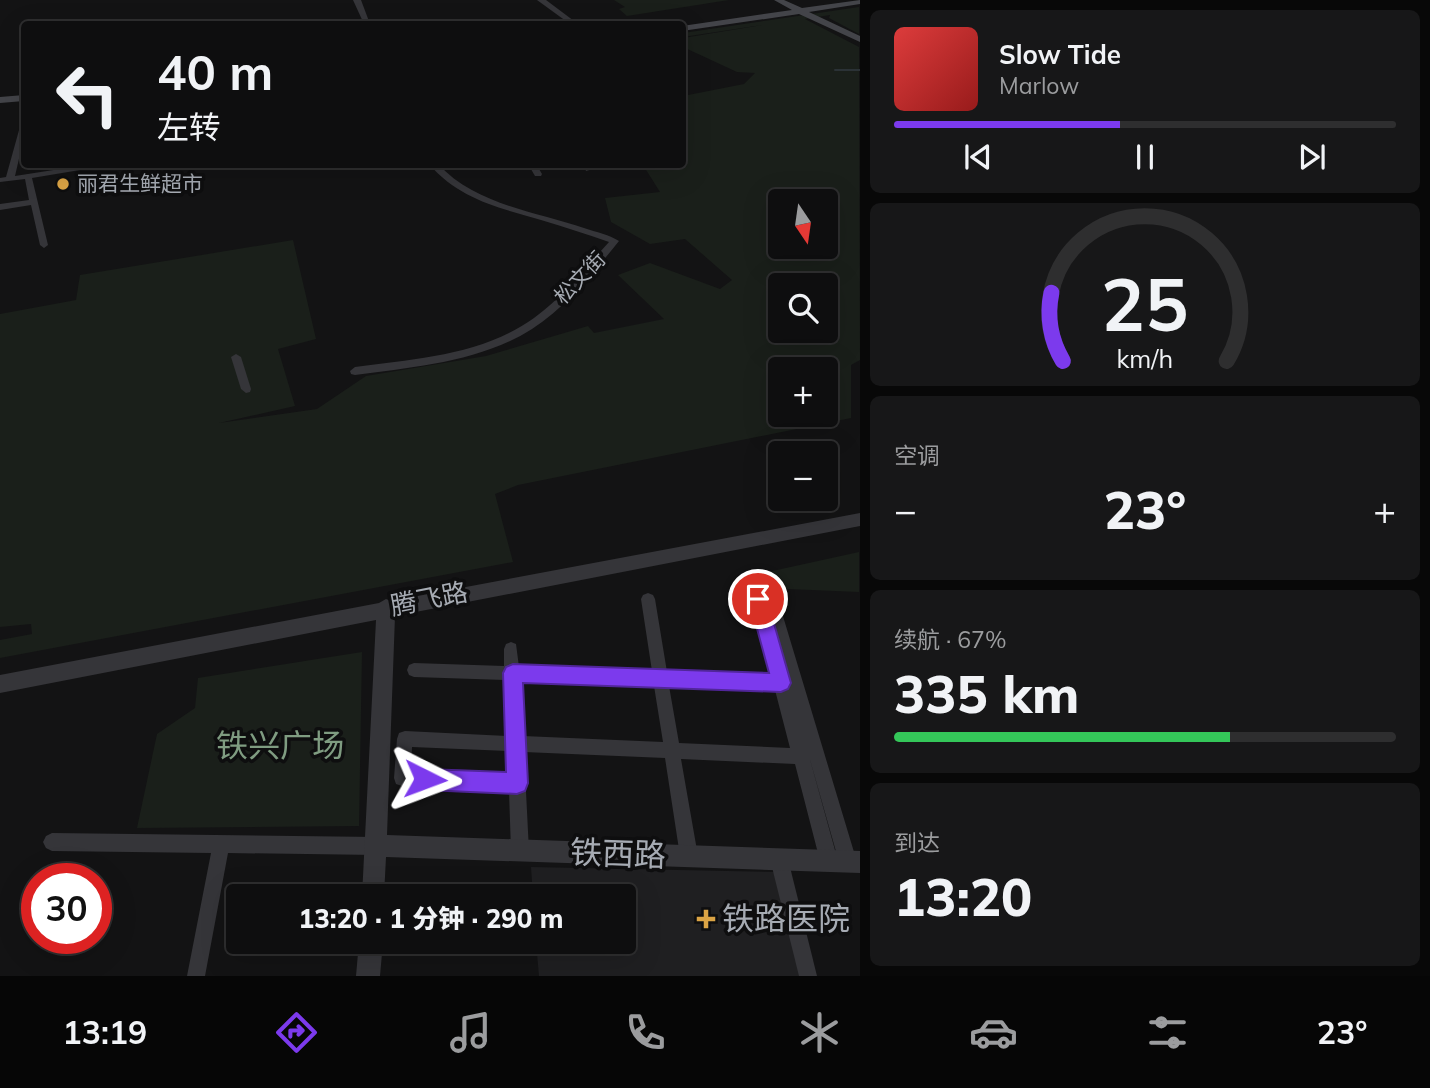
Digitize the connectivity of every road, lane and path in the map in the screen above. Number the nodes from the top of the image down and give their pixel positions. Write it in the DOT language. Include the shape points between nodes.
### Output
graph roads {
  1 [pos="357,0"];
  2 [pos="541,0"];
  3 [pos="778,0"];
  4 [pos="795,0"];
  5 [pos="859,3"];
  6 [pos="811,8"];
  7 [pos="799,11"];
  8 [pos="367,21"];
  9 [pos="570,21"];
  10 [pos="686,29"];
  11 [pos="859,40"];
  12 [pos="21,97"];
  13 [pos="0,99"];
  14 [pos="21,140"];
  15 [pos="67,168"];
  16 [pos="437,168"];
  17 [pos="534,168"];
  18 [pos="538,174"];
  19 [pos="28,176"];
  20 [pos="10,178"];
  21 [pos="0,180"];
  22 [pos="34,202"];
  23 [pos="0,207"];
  24 [pos="44,245"];
  25 [pos="236,357"];
  26 [pos="355,371"];
  27 [pos="246,389"];
  28 [pos="859,519"];
  29 [pos="764,596"];
  30 [pos="648,599"];
  31 [pos="386,607"];
  32 [pos="512,649"];
  33 [pos="414,670"];
  34 [pos="513,673"];
  35 [pos="660,678"];
  36 [pos="781,683"];
  37 [pos="0,684"];
  38 [pos="516,744"];
  39 [pos="672,750"];
  40 [pos="801,756"];
  41 [pos="517,783"];
  42 [pos="52,842"];
  43 [pos="221,844"];
  44 [pos="377,846"];
  45 [pos="520,851"];
  46 [pos="689,856"];
  47 [pos="779,859"];
  48 [pos="846,862"];
  49 [pos="374,884"];
  50 [pos="369,954"];
  51 [pos="196,976"];
  52 [pos="368,976"];
  53 [pos="808,976"];
  1 -- 8 [label="street"];
  2 -- 9 [label="street"];
  3 -- 7 [label="main road"];
  4 -- 6 [label="main road"];
  5 -- 6 [label="main road"];
  5 -- 7 [label="main road"];
  6 -- 7 [label="main road"];
  7 -- 10 [label="main road"];
  7 -- 11 [label="main road"];
  12 -- 13 [label="main road"];
  14 -- 20 [label="street"];
  15 -- 19 [label="street"];
  16 -- 26 [label="street, 松文街" via="454,183 507,210 615,241 527,328 461,354"];
  17 -- 18 [label="street"];
  19 -- 20 [label="street"];
  19 -- 22 [label="street"];
  20 -- 21 [label="street"];
  22 -- 23 [label="street"];
  22 -- 24 [label="street"];
  25 -- 27 [label="street"];
  28 -- 31 [label="street, 腾飞路"];
  29 -- 36 [label="street"];
  29 -- 48 [label="street"];
  30 -- 35 [label="street"];
  31 -- 37 [label="street, 腾飞路"];
  31 -- 44 [label="street"];
  32 -- 34 [label="street"];
  33 -- 34 [label="street"];
  34 -- 35 [label="street"];
  34 -- 38 [label="street"];
  35 -- 36 [label="street"];
  35 -- 39 [label="street"];
  36 -- 40 [label="street"];
  38 -- 39 [label="street"];
  38 -- 41 [label="street"];
  38 -- 41 [label="street" via="405,739 402,778"];
  39 -- 40 [label="street"];
  39 -- 46 [label="street"];
  40 -- 48 [label="street"];
  41 -- 45 [label="street"];
  42 -- 43 [label="street"];
  43 -- 44 [label="street"];
  43 -- 51 [label="street"];
  44 -- 45 [label="street, 铁西路"];
  44 -- 49 [label="street"];
  45 -- 46 [label="street, 铁西路"];
  46 -- 47 [label="street, 铁西路"];
  47 -- 48 [label="street, 铁西路"];
  47 -- 53 [label="street"];
  50 -- 52 [label="street"];
}
